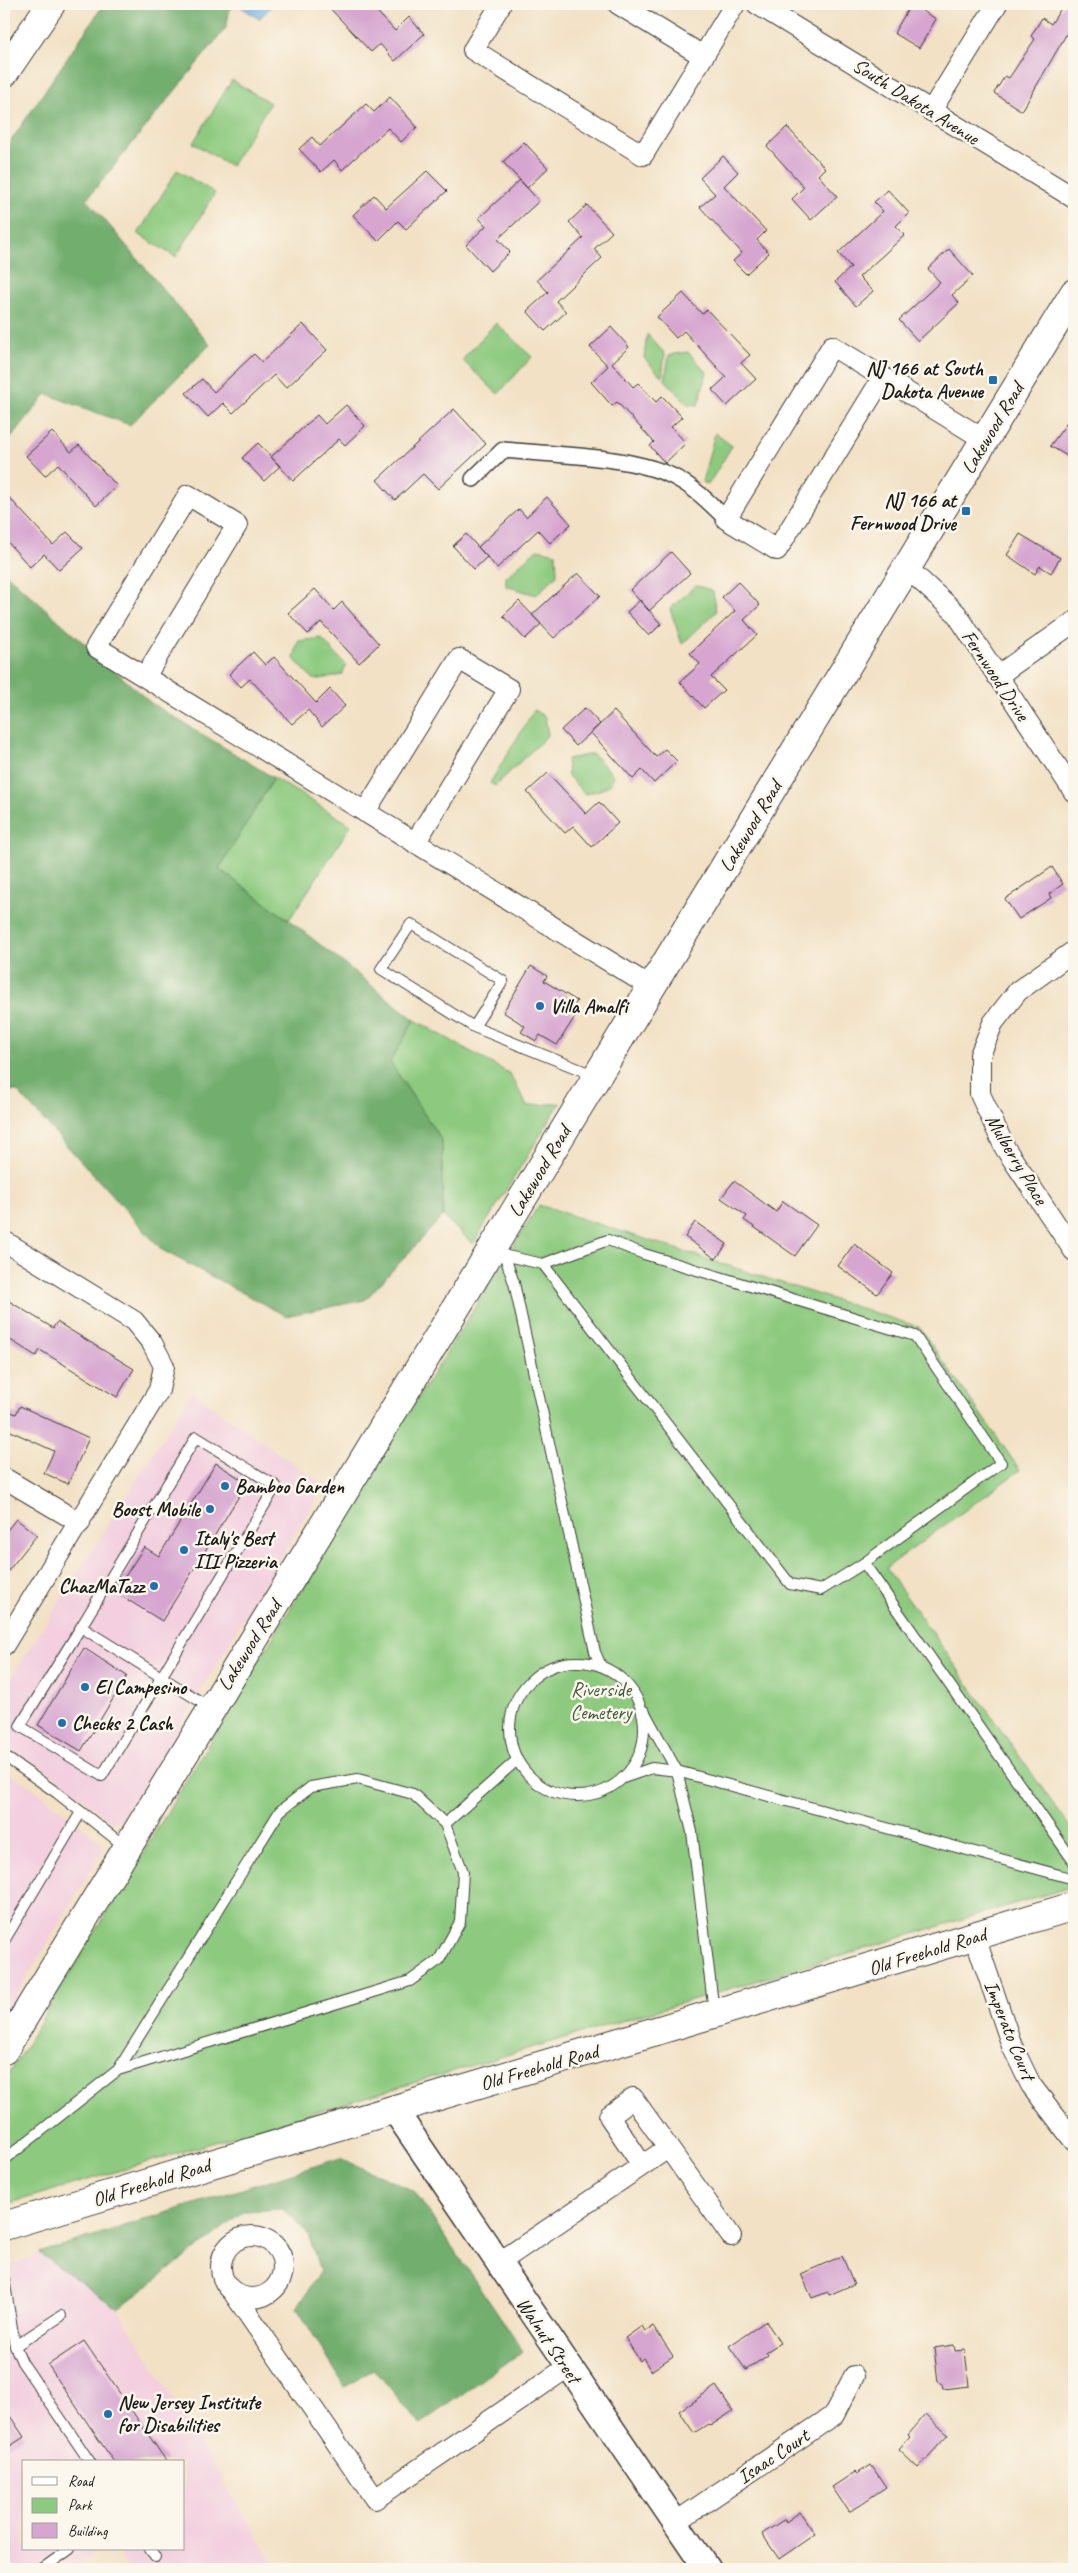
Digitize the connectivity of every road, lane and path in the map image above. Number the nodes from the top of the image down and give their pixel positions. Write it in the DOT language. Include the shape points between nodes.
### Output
graph roads {
  1 [pos="52,4"];
  2 [pos="501,4"];
  3 [pos="618,4"];
  4 [pos="735,4"];
  5 [pos="757,4"];
  6 [pos="996,4"];
  7 [pos="703,56"];
  8 [pos="4,74"];
  9 [pos="931,111"];
  10 [pos="1074,198"];
  11 [pos="1074,293"];
  12 [pos="883,377"];
  13 [pos="985,440"];
  14 [pos="473,479"];
  15 [pos="726,519"];
  16 [pos="907,568"];
  17 [pos="1074,622"];
  18 [pos="997,676"];
  19 [pos="145,677"];
  20 [pos="1074,792"];
  21 [pos="365,812"];
  22 [pos="415,843"];
  23 [pos="1074,951"];
  24 [pos="651,987"];
  25 [pos="474,1027"];
  26 [pos="597,1076"];
  27 [pos="4,1241"];
  28 [pos="501,1250"];
  29 [pos="1074,1251"];
  30 [pos="543,1264"];
  31 [pos="4,1478"];
  32 [pos="80,1523"];
  33 [pos="864,1563"];
  34 [pos="81,1627"];
  35 [pos="4,1646"];
  36 [pos="601,1666"];
  37 [pos="162,1676"];
  38 [pos="635,1694"];
  39 [pos="211,1708"];
  40 [pos="4,1756"];
  41 [pos="517,1760"];
  42 [pos="677,1770"];
  43 [pos="623,1778"];
  44 [pos="80,1812"];
  45 [pos="445,1824"];
  46 [pos="127,1848"];
  47 [pos="1074,1862"];
  48 [pos="1074,1879"];
  49 [pos="1074,1906"];
  50 [pos="975,1937"];
  51 [pos="4,1941"];
  52 [pos="715,2015"];
  53 [pos="4,2050"];
  54 [pos="118,2070"];
  55 [pos="394,2109"];
  56 [pos="1074,2141"];
  57 [pos="668,2148"];
  58 [pos="4,2160"];
  59 [pos="642,2165"];
  60 [pos="4,2226"];
  61 [pos="732,2236"];
  62 [pos="497,2264"];
  63 [pos="4,2279"];
  64 [pos="233,2292"];
  65 [pos="61,2316"];
  66 [pos="15,2346"];
  67 [pos="568,2367"];
  68 [pos="854,2376"];
  69 [pos="89,2460"];
  70 [pos="676,2522"];
  71 [pos="69,2550"];
  72 [pos="42,2569"];
  73 [pos="707,2569"];
  1 -- 8 [label="main road"];
  2 -- 7 [label="street" via="473,50 643,155"];
  3 -- 7 [label="street"];
  4 -- 7 [label="street"];
  5 -- 9 [label="street, South Dakota Avenue"];
  6 -- 9 [label="street"];
  9 -- 10 [label="street, South Dakota Avenue"];
  11 -- 13 [label="main road, Lakewood Road"];
  12 -- 13 [label="street"];
  12 -- 15 [label="street" via="832,346"];
  12 -- 15 [label="street" via="777,550"];
  13 -- 16 [label="main road, Lakewood Road"];
  14 -- 15 [label="street" via="503,450 633,463 673,476 703,497"];
  16 -- 18 [label="street, Fernwood Drive" via="956,614"];
  16 -- 24 [label="main road, Lakewood Road"];
  17 -- 18 [label="street"];
  18 -- 20 [label="street, Fernwood Drive"];
  19 -- 19 [label="street" via="96,647 188,496 237,525"];
  19 -- 21 [label="street"];
  21 -- 22 [label="street"];
  21 -- 22 [label="street" via="459,659 509,689"];
  22 -- 24 [label="street"];
  23 -- 29 [label="street, Mulberry Place" via="1018,991 993,1023 980,1055 980,1094 1005,1148"];
  24 -- 26 [label="main road, Lakewood Road"];
  25 -- 25 [label="lane" via="381,969 411,924 503,981"];
  25 -- 26 [label="lane"];
  26 -- 28 [label="main road, Lakewood Road"];
  27 -- 32 [label="street" via="134,1321 152,1343 164,1366 159,1390"];
  28 -- 30 [label="lane"];
  28 -- 36 [label="lane" via="595,1652"];
  28 -- 39 [label="main road, Lakewood Road"];
  30 -- 33 [label="lane" via="790,1584 821,1590"];
  30 -- 33 [label="lane" via="608,1240 644,1254 915,1336 1001,1464"];
  31 -- 32 [label="street"];
  32 -- 35 [label="street"];
  33 -- 47 [label="lane"];
  34 -- 37 [label="lane"];
  34 -- 37 [label="lane" via="20,1726 102,1776"];
  34 -- 37 [label="lane" via="196,1437 276,1486"];
  36 -- 38 [label="lane" via="620,1678"];
  36 -- 41 [label="lane" via="579,1662 556,1665 536,1676 520,1693 511,1714 510,1738"];
  37 -- 39 [label="lane"];
  38 -- 42 [label="lane"];
  38 -- 43 [label="lane" via="643,1715 644,1732 634,1765"];
  39 -- 46 [label="main road, Lakewood Road"];
  40 -- 44 [label="lane"];
  41 -- 43 [label="lane" via="531,1778 548,1790 568,1796 588,1796 607,1790"];
  41 -- 45 [label="lane"];
  42 -- 43 [label="lane" via="652,1768"];
  42 -- 48 [label="lane"];
  42 -- 52 [label="lane" via="692,1832"];
  44 -- 46 [label="lane"];
  44 -- 51 [label="lane"];
  45 -- 54 [label="lane" via="463,1872 460,1922 439,1960 410,1981"];
  45 -- 54 [label="lane" via="413,1794 358,1779 311,1787 280,1810"];
  46 -- 53 [label="main road, Lakewood Road"];
  49 -- 50 [label="main road, Old Freehold Road"];
  50 -- 52 [label="main road, Old Freehold Road"];
  50 -- 56 [label="street, Imperato Court" via="1012,2046 1031,2086"];
  52 -- 55 [label="main road, Old Freehold Road"];
  54 -- 58 [label="lane"];
  55 -- 60 [label="main road, Old Freehold Road"];
  55 -- 62 [label="street, Walnut Street"];
  57 -- 59 [label="street"];
  57 -- 59 [label="street" via="633,2098 609,2116"];
  57 -- 61 [label="street"];
  59 -- 62 [label="street"];
  62 -- 67 [label="street, Walnut Street"];
  63 -- 66 [label="lane"];
  64 -- 67 [label="street" via="375,2499"];
  65 -- 66 [label="lane"];
  66 -- 69 [label="lane" via="22,2362"];
  67 -- 70 [label="street, Walnut Street"];
  68 -- 70 [label="street, Isaac Court" via="834,2415"];
  70 -- 73 [label="street, Walnut Street"];
  71 -- 72 [label="lane"];
}
